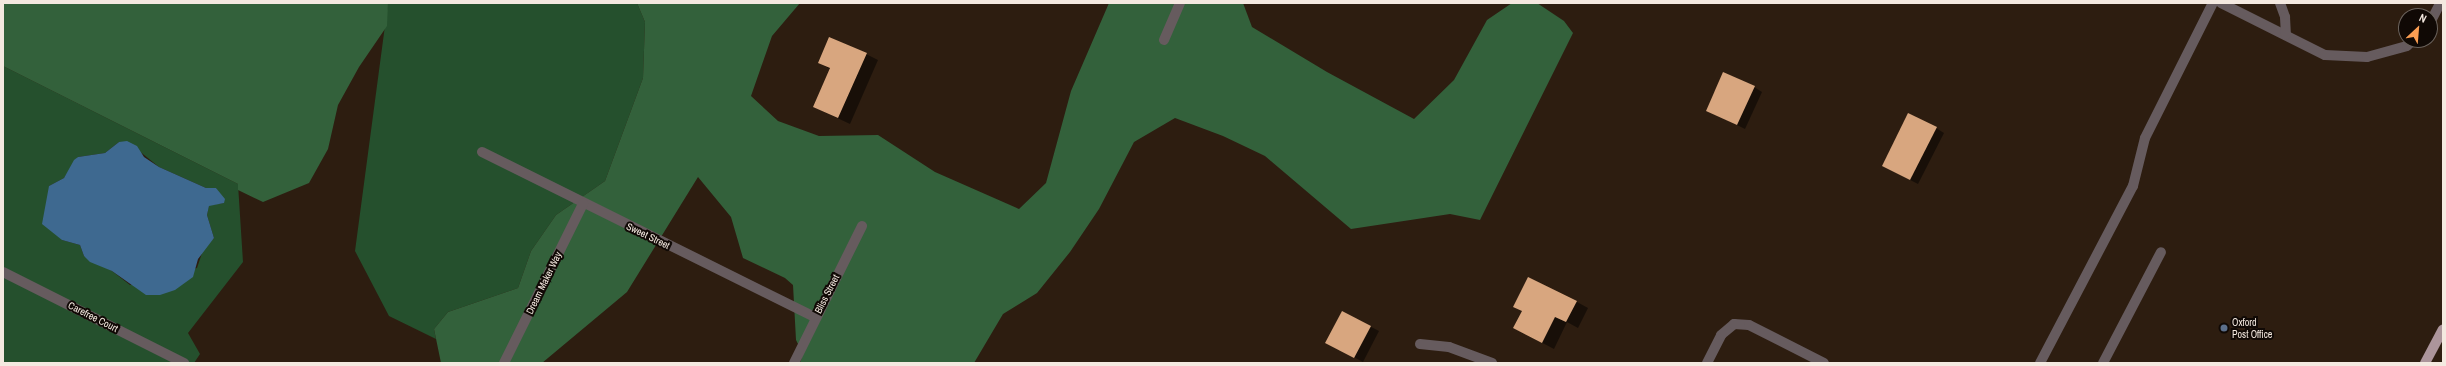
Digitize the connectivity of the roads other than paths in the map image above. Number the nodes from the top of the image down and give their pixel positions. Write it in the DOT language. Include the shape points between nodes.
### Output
graph roads {
  1 [pos="1180,3"];
  2 [pos="2213,3"];
  3 [pos="2221,3"];
  4 [pos="2280,3"];
  5 [pos="2286,35"];
  6 [pos="1164,40"];
  7 [pos="2400,48"];
  8 [pos="482,152"];
  9 [pos="583,204"];
  10 [pos="862,226"];
  11 [pos="2161,252"];
  12 [pos="3,272"];
  13 [pos="816,318"];
  14 [pos="2443,329"];
  15 [pos="1420,344"];
  16 [pos="184,363"];
  17 [pos="504,363"];
  18 [pos="794,363"];
  19 [pos="1492,363"];
  20 [pos="1707,363"];
  21 [pos="1824,363"];
  22 [pos="2040,363"];
  23 [pos="2103,363"];
  24 [pos="2425,363"];
  1 -- 6 [label="street"];
  2 -- 22 [label="street" via="2145,138 2133,186"];
  3 -- 5 [label="street"];
  4 -- 5 [label="street" via="2285,17"];
  5 -- 7 [label="street" via="2325,55 2367,57"];
  8 -- 9 [label="street, Sweet Street"];
  9 -- 13 [label="street, Sweet Street"];
  9 -- 17 [label="street, Dream Maker Way"];
  10 -- 13 [label="street, Bliss Street"];
  11 -- 23 [label="street"];
  12 -- 16 [label="street, Carefree Court"];
  13 -- 18 [label="street, Bliss Street"];
  14 -- 24 [label="main road"];
  15 -- 19 [label="street" via="1449,347"];
  20 -- 21 [label="street" via="1721,335 1734,324 1749,325"];
}
